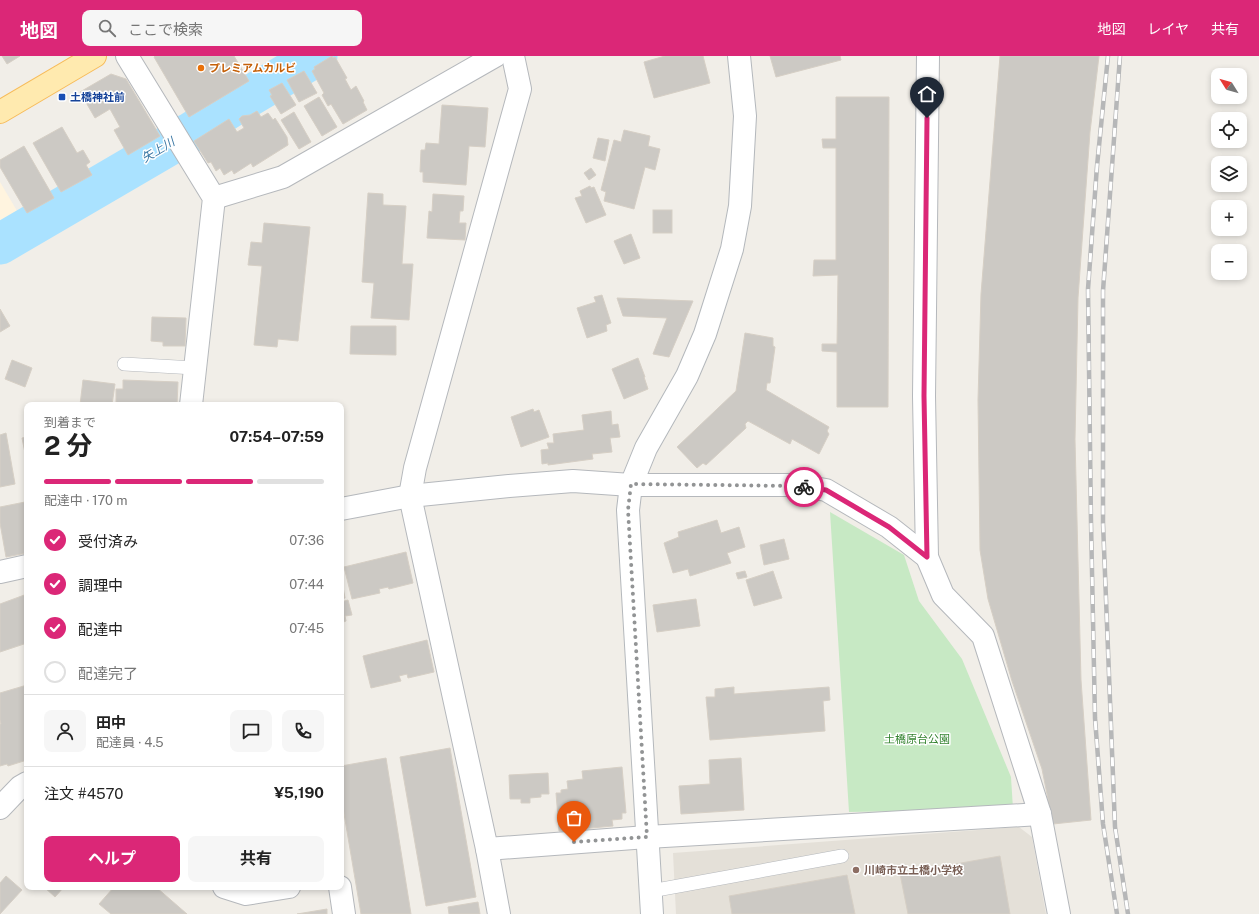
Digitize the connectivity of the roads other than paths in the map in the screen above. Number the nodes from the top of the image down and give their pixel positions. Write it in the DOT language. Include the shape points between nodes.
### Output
graph roads {
  1 [pos="94,56"];
  2 [pos="127,56"];
  3 [pos="495,56"];
  4 [pos="513,56"];
  5 [pos="739,56"];
  6 [pos="928,56"];
  7 [pos="0,112"];
  8 [pos="214,198"];
  9 [pos="124,364"];
  10 [pos="195,368"];
  11 [pos="191,402"];
  12 [pos="631,484"];
  13 [pos="410,496"];
  14 [pos="344,507"];
  15 [pos="927,557"];
  16 [pos="24,567"];
  17 [pos="0,572"];
  18 [pos="24,785"];
  19 [pos="0,808"];
  20 [pos="1040,814"];
  21 [pos="647,837"];
  22 [pos="487,848"];
  23 [pos="842,856"];
  24 [pos="233,890"];
  25 [pos="271,890"];
  26 [pos="340,890"];
  27 [pos="651,891"];
  28 [pos="344,914"];
  29 [pos="499,914"];
  30 [pos="652,914"];
  31 [pos="1059,914"];
  1 -- 7 [label="main road"];
  2 -- 8 [label="street"];
  3 -- 8 [label="street" via="283,177"];
  4 -- 13 [label="street" via="520,89 415,468"];
  5 -- 12 [label="street" via="745,116 740,206 732,249 705,334 687,376 646,448"];
  6 -- 15 [label="street" via="924,396"];
  8 -- 10 [label="street"];
  9 -- 10 [label="lane"];
  10 -- 11 [label="street"];
  12 -- 13 [label="street" via="573,481"];
  12 -- 15 [label="street" via="796,486 826,490 889,527"];
  12 -- 21 [label="street" via="628,510"];
  13 -- 14 [label="street"];
  13 -- 22 [label="street"];
  15 -- 20 [label="street" via="944,595 983,636"];
  16 -- 17 [label="street"];
  18 -- 19 [label="street"];
  20 -- 21 [label="street"];
  20 -- 31 [label="street"];
  21 -- 22 [label="street"];
  21 -- 27 [label="street"];
  22 -- 29 [label="street"];
  23 -- 27 [label="lane"];
  24 -- 25 [label="street" via="246,894"];
  26 -- 28 [label="street"];
  27 -- 30 [label="street"];
}
